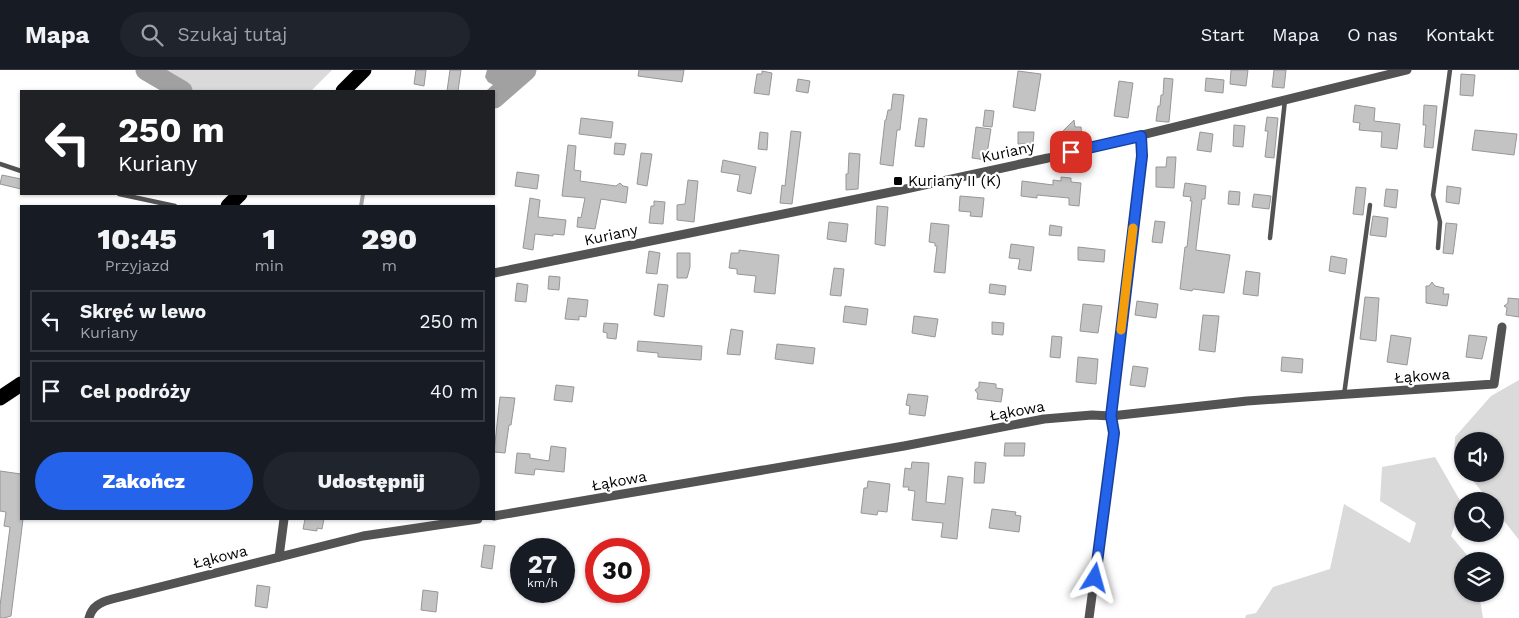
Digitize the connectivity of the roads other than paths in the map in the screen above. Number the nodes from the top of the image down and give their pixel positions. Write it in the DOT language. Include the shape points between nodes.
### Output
graph roads {
  1 [pos="364,70"];
  2 [pos="1408,70"];
  3 [pos="1450,70"];
  4 [pos="344,90"];
  5 [pos="1286,100"];
  6 [pos="1141,136"];
  7 [pos="0,164"];
  8 [pos="20,171"];
  9 [pos="124,195"];
  10 [pos="170,205"];
  11 [pos="1370,205"];
  12 [pos="1270,238"];
  13 [pos="1438,248"];
  14 [pos="495,273"];
  15 [pos="1502,327"];
  16 [pos="20,385"];
  17 [pos="1344,395"];
  18 [pos="0,398"];
  19 [pos="1111,416"];
  20 [pos="495,516"];
  21 [pos="284,520"];
  22 [pos="471,520"];
  23 [pos="279,557"];
  24 [pos="90,615"];
  25 [pos="1090,618"];
  1 -- 4 [label="highway"];
  2 -- 5 [label="street, Kuriany"];
  3 -- 13 [label="lane" via="1433,195 1440,222"];
  5 -- 6 [label="street, Kuriany"];
  5 -- 12 [label="lane"];
  6 -- 14 [label="street, Kuriany" via="901,190"];
  6 -- 19 [label="street" via="1142,156"];
  7 -- 8 [label="lane"];
  9 -- 10 [label="lane"];
  11 -- 17 [label="lane"];
  15 -- 17 [label="street, Łąkowa" via="1494,384"];
  16 -- 18 [label="highway"];
  17 -- 19 [label="street, Łąkowa"];
  19 -- 20 [label="street, Łąkowa" via="1044,419"];
  19 -- 25 [label="street" via="1114,433"];
  21 -- 23 [label="street"];
  22 -- 23 [label="street, Łąkowa" via="363,536"];
  23 -- 24 [label="street, Łąkowa" via="100,602"];
}
